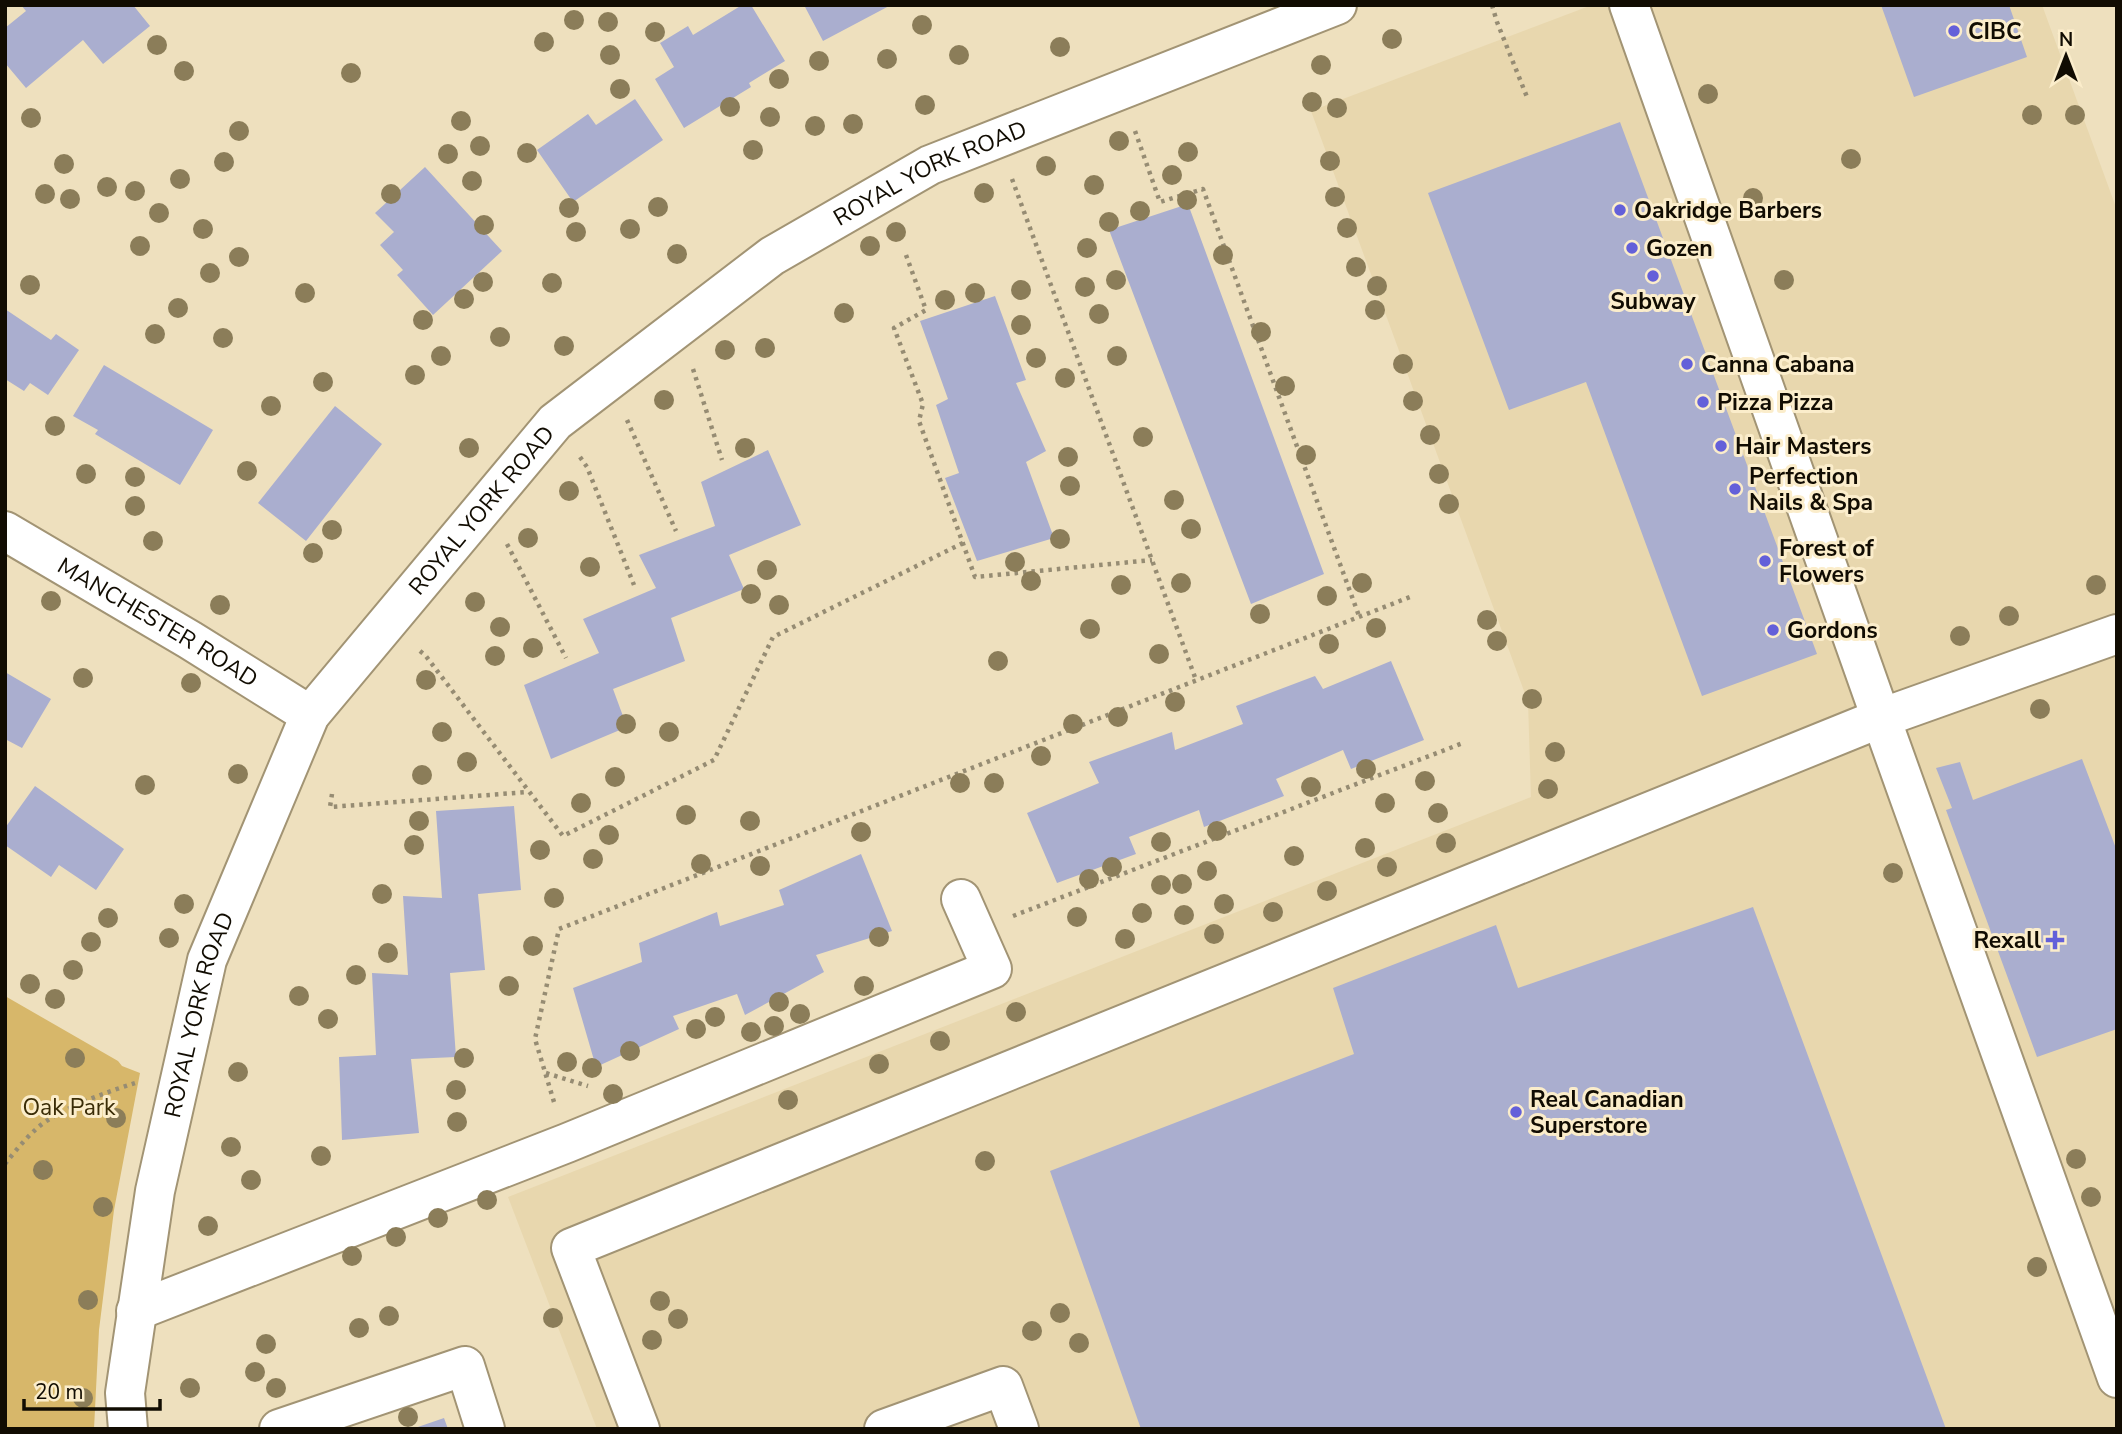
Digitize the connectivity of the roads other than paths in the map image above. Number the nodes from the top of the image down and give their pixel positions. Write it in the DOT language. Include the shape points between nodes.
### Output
graph roads {
  1 [pos="1337,5"];
  2 [pos="1629,5"];
  3 [pos="5,531"];
  4 [pos="2117,634"];
  5 [pos="310,715"];
  6 [pos="1881,718"];
  7 [pos="961,899"];
  8 [pos="136,1311"];
  9 [pos="2117,1378"];
  10 [pos="128,1429"];
  11 [pos="279,1429"];
  12 [pos="485,1429"];
  13 [pos="640,1429"];
  14 [pos="884,1429"];
  15 [pos="1019,1429"];
  1 -- 5 [label="street, ROYAL YORK ROAD" via="930,165 772,256 555,422"];
  2 -- 6 [label="street"];
  3 -- 5 [label="street, MANCHESTER ROAD"];
  4 -- 6 [label="street"];
  5 -- 8 [label="street, ROYAL YORK ROAD" via="206,960 155,1191"];
  6 -- 9 [label="street"];
  6 -- 13 [label="street" via="571,1248"];
  7 -- 8 [label="street" via="992,969 567,1143"];
  8 -- 10 [label="street, ROYAL YORK ROAD" via="125,1393"];
  11 -- 12 [label="street" via="465,1366"];
  14 -- 15 [label="street" via="1003,1386"];
}
